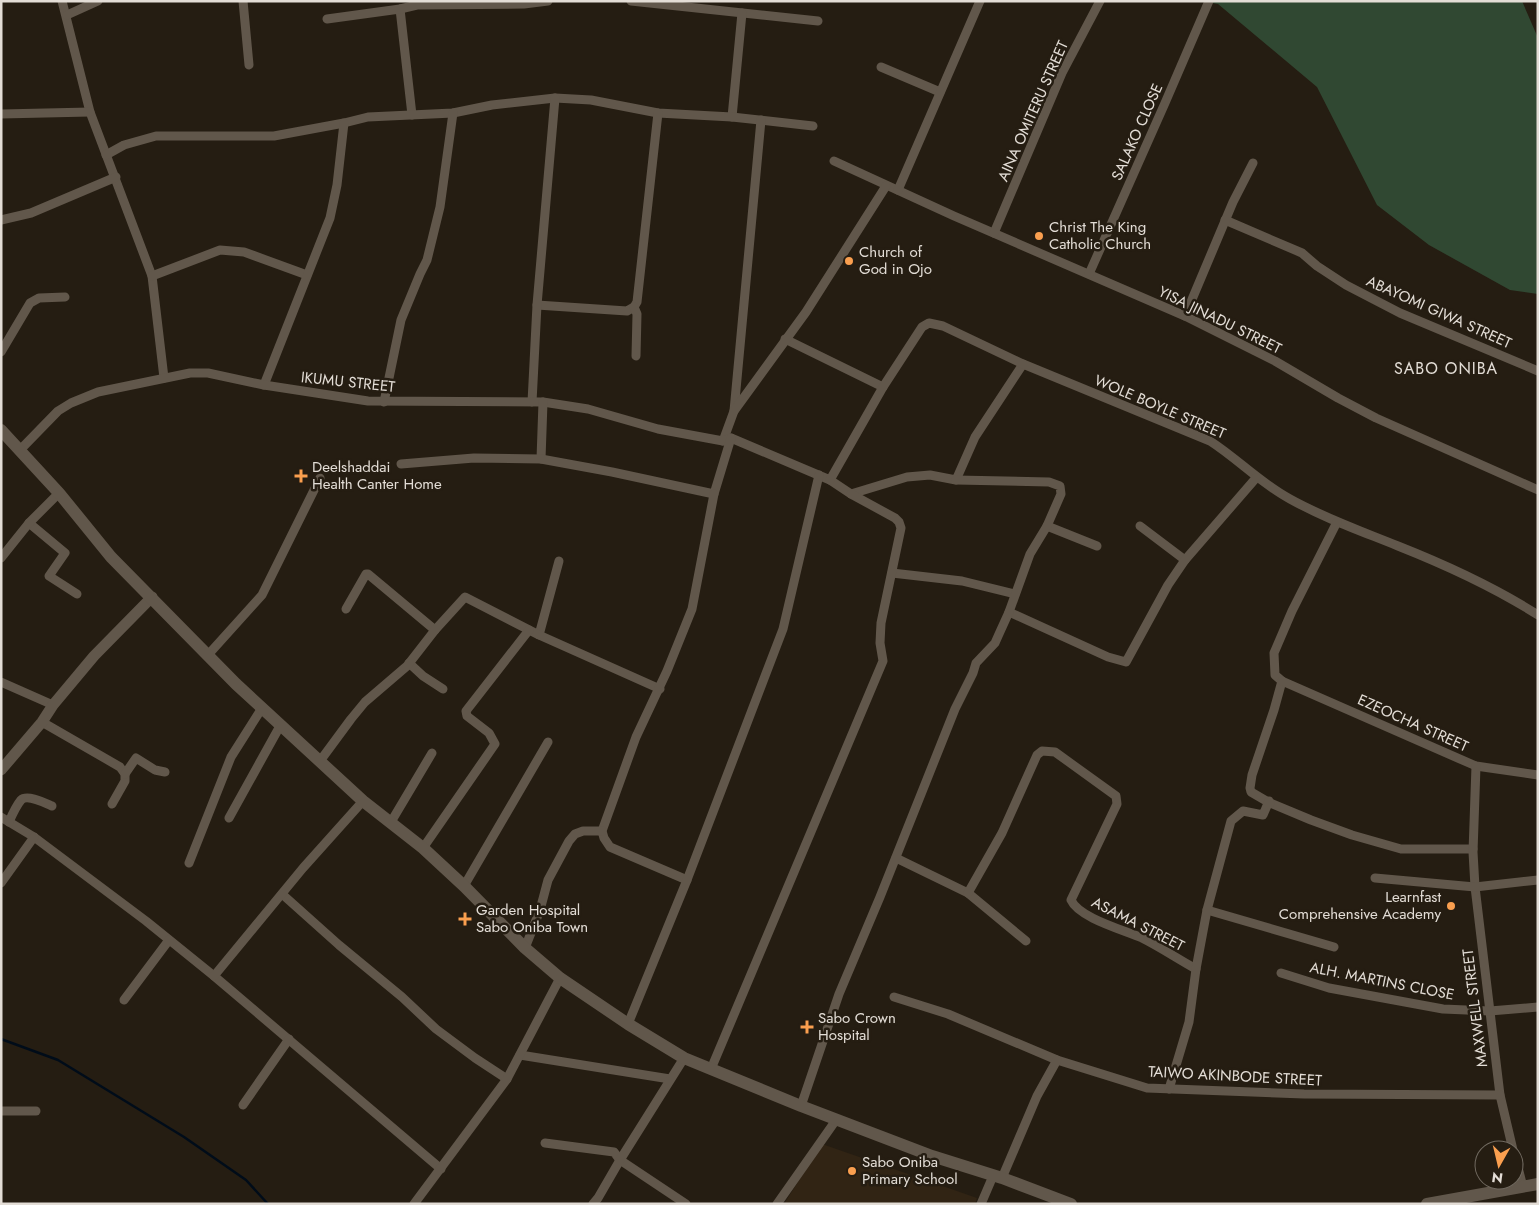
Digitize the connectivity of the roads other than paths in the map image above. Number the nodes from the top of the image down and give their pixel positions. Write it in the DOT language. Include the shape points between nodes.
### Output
graph roads {
  1 [pos="62,1"];
  2 [pos="98,1"];
  3 [pos="243,1"];
  4 [pos="631,1"];
  5 [pos="980,1"];
  6 [pos="1100,1"];
  7 [pos="1209,1"];
  8 [pos="542,2"];
  9 [pos="417,3"];
  10 [pos="400,9"];
  11 [pos="742,13"];
  12 [pos="67,15"];
  13 [pos="327,19"];
  14 [pos="818,21"];
  15 [pos="249,65"];
  16 [pos="881,67"];
  17 [pos="940,92"];
  18 [pos="555,98"];
  19 [pos="90,112"];
  20 [pos="658,112"];
  21 [pos="453,113"];
  22 [pos="1,114"];
  23 [pos="412,115"];
  24 [pos="732,117"];
  25 [pos="761,120"];
  26 [pos="344,123"];
  27 [pos="813,126"];
  28 [pos="106,155"];
  29 [pos="834,161"];
  30 [pos="1253,163"];
  31 [pos="116,177"];
  32 [pos="886,186"];
  33 [pos="898,190"];
  34 [pos="1,220"];
  35 [pos="1225,220"];
  36 [pos="994,233"];
  37 [pos="1089,274"];
  38 [pos="307,275"];
  39 [pos="152,276"];
  40 [pos="65,297"];
  41 [pos="537,305"];
  42 [pos="634,307"];
  43 [pos="1185,316"];
  44 [pos="785,339"];
  45 [pos="1,352"];
  46 [pos="636,356"];
  47 [pos="1023,364"];
  48 [pos="1538,370"];
  49 [pos="164,378"];
  50 [pos="264,385"];
  51 [pos="883,387"];
  52 [pos="384,402"];
  53 [pos="532,402"];
  54 [pos="544,402"];
  55 [pos="734,411"];
  56 [pos="1,430"];
  57 [pos="727,440"];
  58 [pos="20,450"];
  59 [pos="541,458"];
  60 [pos="401,464"];
  61 [pos="819,475"];
  62 [pos="320,478"];
  63 [pos="1256,478"];
  64 [pos="830,480"];
  65 [pos="956,480"];
  66 [pos="1538,490"];
  67 [pos="59,493"];
  68 [pos="714,494"];
  69 [pos="850,494"];
  70 [pos="1337,522"];
  71 [pos="30,523"];
  72 [pos="1047,526"];
  73 [pos="1140,526"];
  74 [pos="1097,546"];
  75 [pos="1,558"];
  76 [pos="1184,560"];
  77 [pos="559,562"];
  78 [pos="892,574"];
  79 [pos="77,594"];
  80 [pos="1015,594"];
  81 [pos="152,597"];
  82 [pos="346,609"];
  83 [pos="1009,612"];
  84 [pos="1538,615"];
  85 [pos="435,630"];
  86 [pos="529,630"];
  87 [pos="539,635"];
  88 [pos="207,656"];
  89 [pos="409,663"];
  90 [pos="1282,681"];
  91 [pos="1,682"];
  92 [pos="660,688"];
  93 [pos="443,689"];
  94 [pos="53,705"];
  95 [pos="262,708"];
  96 [pos="42,722"];
  97 [pos="280,726"];
  98 [pos="548,742"];
  99 [pos="432,753"];
  100 [pos="320,761"];
  101 [pos="1476,766"];
  102 [pos="1,770"];
  103 [pos="165,772"];
  104 [pos="125,774"];
  105 [pos="1538,775"];
  106 [pos="363,801"];
  107 [pos="1270,802"];
  108 [pos="112,804"];
  109 [pos="52,806"];
  110 [pos="229,818"];
  111 [pos="5,819"];
  112 [pos="391,822"];
  113 [pos="602,831"];
  114 [pos="34,837"];
  115 [pos="423,848"];
  116 [pos="1473,854"];
  117 [pos="896,858"];
  118 [pos="189,862"];
  119 [pos="1375,878"];
  120 [pos="687,880"];
  121 [pos="1538,880"];
  122 [pos="1,883"];
  123 [pos="464,886"];
  124 [pos="1475,887"];
  125 [pos="968,893"];
  126 [pos="282,894"];
  127 [pos="1207,910"];
  128 [pos="169,940"];
  129 [pos="1026,941"];
  130 [pos="1334,947"];
  131 [pos="525,948"];
  132 [pos="1196,969"];
  133 [pos="1281,973"];
  134 [pos="214,976"];
  135 [pos="560,978"];
  136 [pos="894,997"];
  137 [pos="124,1000"];
  138 [pos="1538,1006"];
  139 [pos="1490,1011"];
  140 [pos="628,1024"];
  141 [pos="289,1039"];
  142 [pos="520,1055"];
  143 [pos="684,1058"];
  144 [pos="1057,1060"];
  145 [pos="712,1069"];
  146 [pos="507,1079"];
  147 [pos="670,1079"];
  148 [pos="1169,1089"];
  149 [pos="1500,1095"];
  150 [pos="244,1105"];
  151 [pos="801,1106"];
  152 [pos="1,1111"];
  153 [pos="36,1111"];
  154 [pos="836,1120"];
  155 [pos="1511,1140"];
  156 [pos="545,1142"];
  157 [pos="620,1160"];
  158 [pos="441,1169"];
  159 [pos="998,1177"];
  160 [pos="1538,1184"];
  161 [pos="1524,1187"];
  162 [pos="1506,1190"];
  163 [pos="414,1204"];
  164 [pos="593,1204"];
  165 [pos="686,1204"];
  166 [pos="777,1204"];
  167 [pos="981,1204"];
  168 [pos="1071,1204"];
  169 [pos="1427,1204"];
  1 -- 12 [label="street"];
  2 -- 12 [label="street"];
  3 -- 15 [label="street"];
  4 -- 11 [label="street"];
  5 -- 17 [label="street"];
  6 -- 36 [label="street, AINA OMITERU STREET" via="1062,73"];
  7 -- 37 [label="street, SALAKO CLOSE"];
  8 -- 9 [label="street"];
  9 -- 10 [label="street"];
  10 -- 13 [label="street"];
  10 -- 23 [label="street"];
  11 -- 14 [label="street"];
  11 -- 24 [label="street"];
  12 -- 19 [label="street"];
  16 -- 17 [label="street"];
  17 -- 33 [label="street"];
  18 -- 20 [label="street" via="591,100"];
  18 -- 21 [label="street"];
  18 -- 41 [label="street"];
  19 -- 22 [label="street"];
  19 -- 28 [label="street"];
  20 -- 24 [label="street"];
  20 -- 42 [label="street"];
  21 -- 23 [label="street"];
  21 -- 52 [label="street" via="440,207 428,260 402,320"];
  23 -- 26 [label="street" via="368,117"];
  24 -- 25 [label="street"];
  25 -- 27 [label="street"];
  25 -- 55 [label="street"];
  26 -- 28 [label="street" via="274,136 156,136 124,145"];
  26 -- 38 [label="street" via="330,218"];
  28 -- 31 [label="street"];
  29 -- 32 [label="street, YISA JINADU STREET"];
  30 -- 35 [label="street"];
  31 -- 34 [label="street" via="31,213"];
  31 -- 39 [label="street"];
  32 -- 33 [label="street, YISA JINADU STREET"];
  32 -- 44 [label="street" via="806,312"];
  33 -- 36 [label="street, YISA JINADU STREET"];
  35 -- 43 [label="street"];
  35 -- 48 [label="street, ABAYOMI GIWA STREET" via="1302,253 1346,285 1400,313"];
  36 -- 37 [label="street, YISA JINADU STREET"];
  37 -- 43 [label="street, YISA JINADU STREET"];
  38 -- 39 [label="street" via="244,252 220,250"];
  38 -- 50 [label="street"];
  39 -- 49 [label="street"];
  40 -- 45 [label="street" via="39,298 30,303"];
  41 -- 42 [label="street" via="628,311"];
  41 -- 53 [label="street"];
  42 -- 46 [label="street" via="637,314"];
  43 -- 66 [label="street, YISA JINADU STREET" via="1275,361 1376,418"];
  44 -- 51 [label="street"];
  44 -- 55 [label="street"];
  47 -- 51 [label="street, WOLE BOYLE STREET" via="943,326 929,323 922,327"];
  47 -- 63 [label="street, WOLE BOYLE STREET" via="1210,441"];
  47 -- 65 [label="street" via="975,437"];
  49 -- 50 [label="street, IKUMU STREET" via="190,372 208,373"];
  49 -- 58 [label="street, IKUMU STREET" via="98,392 71,403 58,411"];
  50 -- 52 [label="street, IKUMU STREET"];
  51 -- 64 [label="street, WOLE BOYLE STREET"];
  52 -- 53 [label="street, IKUMU STREET"];
  53 -- 54 [label="street, IKUMU STREET"];
  54 -- 57 [label="street, IKUMU STREET"];
  54 -- 59 [label="street"];
  55 -- 57 [label="street"];
  56 -- 58 [label="main road"];
  57 -- 61 [label="street, IKUMU STREET"];
  57 -- 68 [label="street"];
  58 -- 67 [label="main road"];
  59 -- 60 [label="street" via="474,458"];
  59 -- 68 [label="street"];
  61 -- 64 [label="street, IKUMU STREET"];
  61 -- 120 [label="street" via="783,629"];
  62 -- 88 [label="street" via="262,595"];
  63 -- 70 [label="street, WOLE BOYLE STREET"];
  63 -- 76 [label="street"];
  64 -- 69 [label="street, IKUMU STREET"];
  65 -- 69 [label="street" via="930,475 907,477"];
  65 -- 72 [label="street" via="1049,482 1060,486 1061,494"];
  67 -- 71 [label="street"];
  67 -- 81 [label="main road" via="111,557"];
  68 -- 92 [label="street" via="692,609"];
  69 -- 78 [label="street, IKUMU STREET" via="899,522 901,528"];
  70 -- 84 [label="street, WOLE BOYLE STREET" via="1466,576"];
  70 -- 90 [label="street" via="1274,653 1275,676"];
  71 -- 75 [label="street"];
  71 -- 79 [label="street" via="65,552 49,576"];
  72 -- 74 [label="street"];
  72 -- 80 [label="street" via="1030,554"];
  73 -- 76 [label="street"];
  76 -- 83 [label="street" via="1126,662"];
  77 -- 87 [label="street"];
  78 -- 80 [label="street" via="962,581"];
  78 -- 145 [label="street" via="881,623 881,669"];
  80 -- 83 [label="street"];
  81 -- 88 [label="main road"];
  81 -- 94 [label="street" via="94,656"];
  82 -- 85 [label="street" via="368,574"];
  83 -- 117 [label="street" via="995,643 976,663"];
  85 -- 86 [label="street" via="465,596"];
  85 -- 89 [label="street"];
  86 -- 87 [label="street"];
  86 -- 115 [label="street" via="466,711 467,716 489,733 495,741 494,747"];
  87 -- 92 [label="street"];
  88 -- 95 [label="main road"];
  89 -- 93 [label="street"];
  89 -- 100 [label="street" via="365,702"];
  90 -- 101 [label="street, EZEOCHA STREET"];
  90 -- 107 [label="street" via="1250,788 1251,792"];
  91 -- 94 [label="street"];
  92 -- 113 [label="street" via="636,737"];
  94 -- 96 [label="street"];
  95 -- 97 [label="main road"];
  95 -- 118 [label="street" via="231,757"];
  96 -- 102 [label="street"];
  96 -- 104 [label="street" via="120,767"];
  97 -- 100 [label="main road"];
  97 -- 110 [label="street"];
  98 -- 123 [label="street"];
  99 -- 112 [label="street"];
  100 -- 106 [label="main road"];
  101 -- 105 [label="street, EZEOCHA STREET"];
  101 -- 116 [label="street, MAXWELL STREET"];
  103 -- 104 [label="street" via="155,770 136,758"];
  104 -- 108 [label="street" via="125,781"];
  106 -- 112 [label="main road"];
  106 -- 126 [label="street"];
  107 -- 116 [label="street" via="1352,835 1401,849"];
  107 -- 127 [label="street" via="1263,815 1243,811 1231,821"];
  109 -- 111 [label="street" via="24,798"];
  111 -- 114 [label="street"];
  112 -- 115 [label="main road"];
  113 -- 120 [label="street" via="610,847"];
  113 -- 131 [label="street" via="583,831 569,841 548,880"];
  114 -- 122 [label="street"];
  114 -- 128 [label="street"];
  115 -- 123 [label="main road"];
  116 -- 124 [label="street, MAXWELL STREET"];
  117 -- 125 [label="street"];
  117 -- 151 [label="street" via="839,994"];
  119 -- 124 [label="street"];
  120 -- 140 [label="street"];
  121 -- 124 [label="street"];
  123 -- 131 [label="main road"];
  124 -- 139 [label="street, MAXWELL STREET"];
  125 -- 129 [label="street"];
  125 -- 132 [label="street, ASAMA STREET" via="1002,833 1037,756 1042,751 1055,752 1116,796 1117,804 1071,900 1073,905 1100,922 1142,938"];
  126 -- 134 [label="street"];
  126 -- 146 [label="street" via="436,1029"];
  127 -- 130 [label="street"];
  127 -- 132 [label="street"];
  128 -- 134 [label="street"];
  128 -- 137 [label="street"];
  131 -- 135 [label="main road"];
  132 -- 148 [label="street" via="1188,1022"];
  133 -- 139 [label="street, ALH. MARTINS CLOSE" via="1329,988 1443,1009"];
  134 -- 141 [label="street"];
  135 -- 140 [label="main road"];
  135 -- 142 [label="street"];
  136 -- 144 [label="street, TAIWO AKINBODE STREET" via="948,1014"];
  138 -- 139 [label="street, ALH. MARTINS CLOSE"];
  139 -- 149 [label="street, MAXWELL STREET"];
  140 -- 143 [label="main road"];
  141 -- 150 [label="street"];
  141 -- 158 [label="street"];
  142 -- 146 [label="street"];
  142 -- 147 [label="street"];
  143 -- 145 [label="main road"];
  143 -- 147 [label="street"];
  144 -- 148 [label="street, TAIWO AKINBODE STREET" via="1147,1088"];
  144 -- 159 [label="street"];
  145 -- 151 [label="main road"];
  146 -- 158 [label="street"];
  147 -- 157 [label="street"];
  148 -- 149 [label="street, TAIWO AKINBODE STREET" via="1304,1094"];
  149 -- 155 [label="street, MAXWELL STREET"];
  151 -- 154 [label="main road"];
  152 -- 153 [label="street"];
  154 -- 159 [label="main road"];
  154 -- 166 [label="street"];
  156 -- 157 [label="street" via="614,1152"];
  157 -- 164 [label="street"];
  157 -- 165 [label="street"];
  158 -- 163 [label="street"];
  159 -- 167 [label="street"];
  159 -- 168 [label="main road"];
  160 -- 161 [label="main road"];
  162 -- 169 [label="main road"];
}
